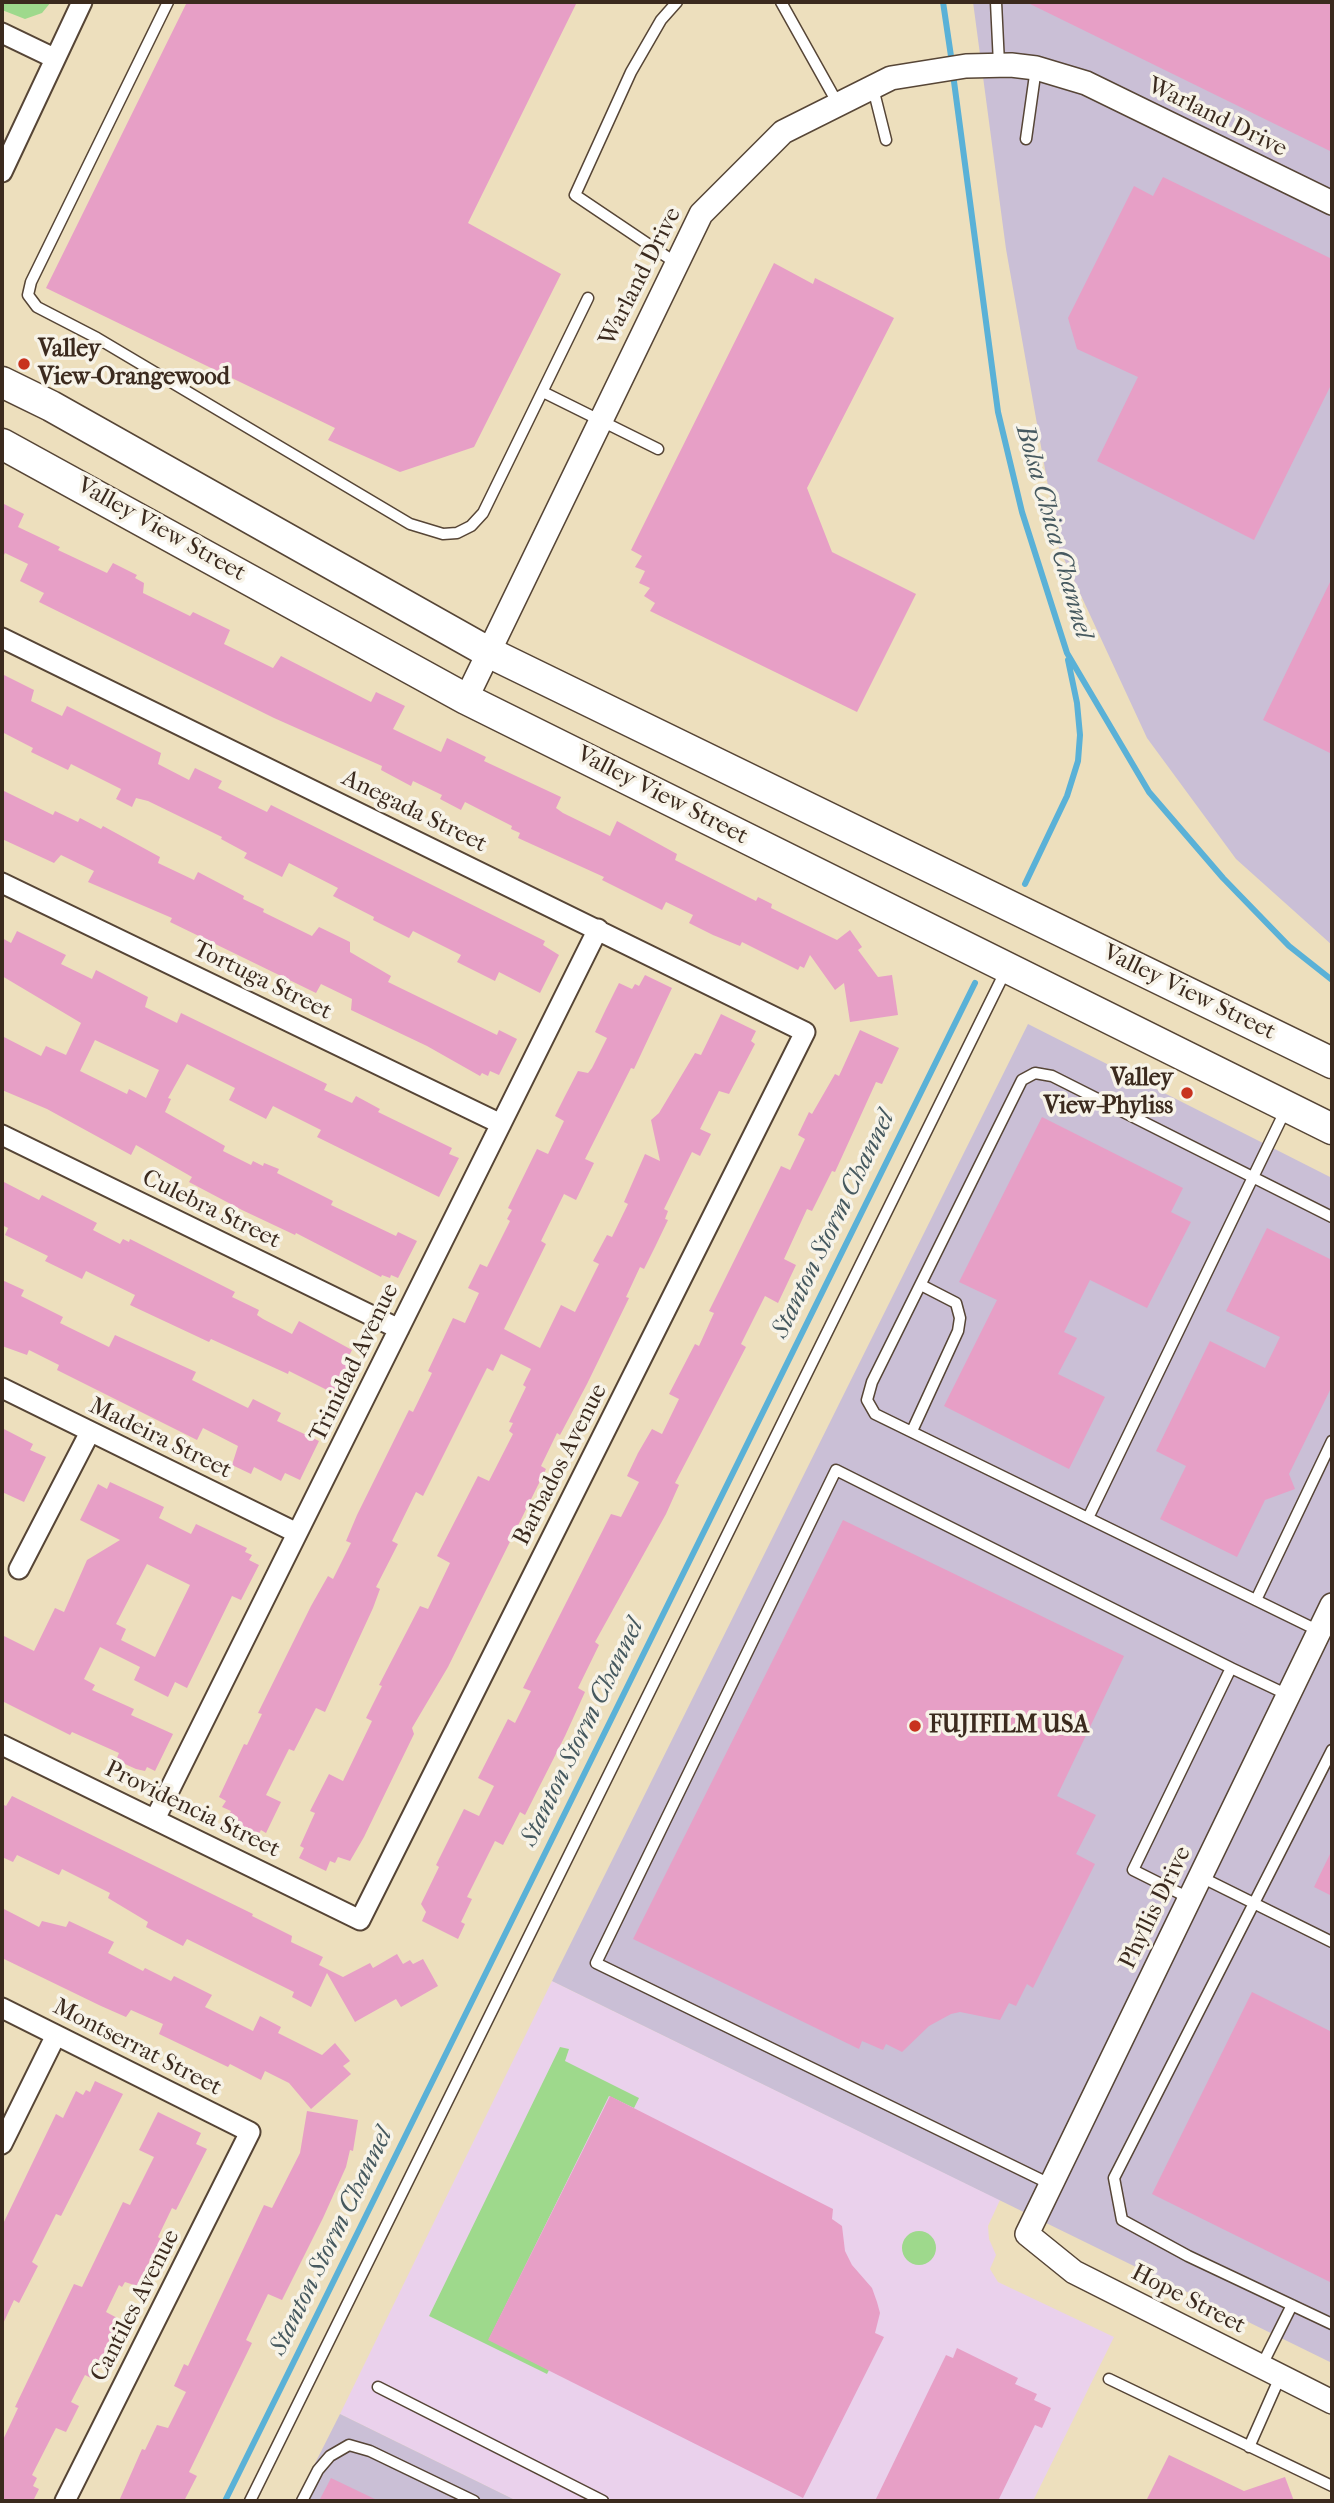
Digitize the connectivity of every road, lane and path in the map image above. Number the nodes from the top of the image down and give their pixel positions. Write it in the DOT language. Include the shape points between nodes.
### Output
graph roads {
  1 [pos="82,2"];
  2 [pos="169,2"];
  3 [pos="677,2"];
  4 [pos="781,2"];
  5 [pos="996,2"];
  6 [pos="2,33"];
  7 [pos="54,58"];
  8 [pos="999,65"];
  9 [pos="1036,68"];
  10 [pos="872,88"];
  11 [pos="838,105"];
  12 [pos="1026,139"];
  13 [pos="886,140"];
  14 [pos="2,172"];
  15 [pos="1332,203"];
  16 [pos="676,263"];
  17 [pos="588,298"];
  18 [pos="2,382"];
  19 [pos="543,392"];
  20 [pos="599,419"];
  21 [pos="2,444"];
  22 [pos="658,449"];
  23 [pos="2,638"];
  24 [pos="488,652"];
  25 [pos="466,699"];
  26 [pos="2,883"];
  27 [pos="598,929"];
  28 [pos="1006,968"];
  29 [pos="805,1032"];
  30 [pos="1332,1063"];
  31 [pos="1287,1106"];
  32 [pos="501,1124"];
  33 [pos="1332,1129"];
  34 [pos="2,1135"];
  35 [pos="1252,1177"];
  36 [pos="1332,1217"];
  37 [pos="921,1285"];
  38 [pos="399,1329"];
  39 [pos="2,1388"];
  40 [pos="90,1432"];
  41 [pos="912,1432"];
  42 [pos="1332,1441"];
  43 [pos="1088,1518"];
  44 [pos="297,1534"];
  45 [pos="19,1569"];
  46 [pos="1256,1600"];
  47 [pos="1332,1605"];
  48 [pos="1320,1631"];
  49 [pos="1231,1668"];
  50 [pos="1288,1695"];
  51 [pos="2,1745"];
  52 [pos="1332,1750"];
  53 [pos="155,1819"];
  54 [pos="1200,1877"];
  55 [pos="1189,1898"];
  56 [pos="1255,1904"];
  57 [pos="360,1920"];
  58 [pos="1332,1942"];
  59 [pos="2,2008"];
  60 [pos="56,2035"];
  61 [pos="250,2132"];
  62 [pos="2,2144"];
  63 [pos="1050,2184"];
  64 [pos="1027,2234"];
  65 [pos="1292,2305"];
  66 [pos="1332,2324"];
  67 [pos="1271,2371"];
  68 [pos="1109,2379"];
  69 [pos="378,2386"];
  70 [pos="1332,2402"];
  71 [pos="1249,2447"];
  72 [pos="1332,2486"];
  73 [pos="65,2501"];
  74 [pos="250,2501"];
  75 [pos="302,2501"];
  76 [pos="474,2501"];
  77 [pos="603,2501"];
  1 -- 7 [label="street"];
  2 -- 19 [label="lane" via="31,282 28,295 37,307 428,532 457,533 483,513"];
  3 -- 16 [label="lane" via="631,72 575,195"];
  4 -- 11 [label="lane"];
  5 -- 8 [label="lane"];
  6 -- 7 [label="street"];
  7 -- 14 [label="street"];
  8 -- 9 [label="street, Warland Drive"];
  8 -- 10 [label="street, Warland Drive" via="930,70 891,78"];
  9 -- 12 [label="lane"];
  9 -- 15 [label="street, Warland Drive" via="1086,83"];
  10 -- 11 [label="street, Warland Drive"];
  10 -- 13 [label="lane"];
  11 -- 16 [label="street, Warland Drive" via="783,132 701,214"];
  16 -- 20 [label="street, Warland Drive"];
  17 -- 19 [label="lane"];
  18 -- 24 [label="main road, Valley View Street"];
  19 -- 20 [label="lane"];
  20 -- 22 [label="lane"];
  20 -- 24 [label="street, Warland Drive"];
  21 -- 25 [label="main road, Valley View Street"];
  23 -- 27 [label="street, Anegada Street"];
  24 -- 25 [label="street, Warland Drive"];
  24 -- 30 [label="main road, Valley View Street"];
  25 -- 28 [label="main road, Valley View Street"];
  26 -- 32 [label="street, Tortuga Street"];
  27 -- 29 [label="street, Anegada Street"];
  27 -- 32 [label="street, Trinidad Avenue"];
  28 -- 31 [label="main road, Valley View Street"];
  28 -- 74 [label="lane"];
  29 -- 57 [label="street, Barbados Avenue"];
  31 -- 33 [label="main road, Valley View Street"];
  31 -- 35 [label="lane"];
  32 -- 38 [label="street, Trinidad Avenue"];
  34 -- 38 [label="street, Culebra Street"];
  35 -- 36 [label="lane"];
  35 -- 37 [label="lane" via="1052,1076 1035,1073 1022,1080"];
  35 -- 43 [label="lane"];
  37 -- 41 [label="lane" via="956,1303 960,1318"];
  37 -- 41 [label="lane" via="867,1400 876,1414"];
  38 -- 44 [label="street, Trinidad Avenue"];
  39 -- 40 [label="street, Madeira Street"];
  40 -- 44 [label="street, Madeira Street"];
  40 -- 45 [label="street"];
  41 -- 43 [label="lane"];
  42 -- 46 [label="lane"];
  43 -- 46 [label="lane"];
  44 -- 53 [label="street, Trinidad Avenue"];
  46 -- 48 [label="lane"];
  47 -- 48 [label="street, Phyllis Drive"];
  48 -- 50 [label="street, Phyllis Drive"];
  49 -- 50 [label="lane"];
  49 -- 55 [label="lane" via="1133,1870"];
  49 -- 63 [label="lane" via="836,1470 596,1963"];
  50 -- 54 [label="street, Phyllis Drive"];
  51 -- 53 [label="street, Providencia Street"];
  52 -- 56 [label="lane"];
  53 -- 57 [label="street, Providencia Street"];
  54 -- 55 [label="street, Phyllis Drive"];
  54 -- 56 [label="lane"];
  55 -- 63 [label="street, Phyllis Drive"];
  56 -- 58 [label="lane"];
  56 -- 65 [label="lane" via="1114,2178 1122,2220"];
  59 -- 60 [label="street, Montserrat Street"];
  60 -- 61 [label="street, Montserrat Street"];
  60 -- 62 [label="street"];
  61 -- 73 [label="street, Cantiles Avenue"];
  63 -- 64 [label="street, Phyllis Drive"];
  64 -- 67 [label="street, Hope Street" via="1074,2272"];
  65 -- 66 [label="lane"];
  65 -- 67 [label="lane"];
  67 -- 70 [label="street, Hope Street"];
  67 -- 71 [label="lane"];
  68 -- 71 [label="lane"];
  69 -- 77 [label="lane"];
  71 -- 72 [label="lane"];
  75 -- 76 [label="lane" via="318,2470 349,2445"];
}
